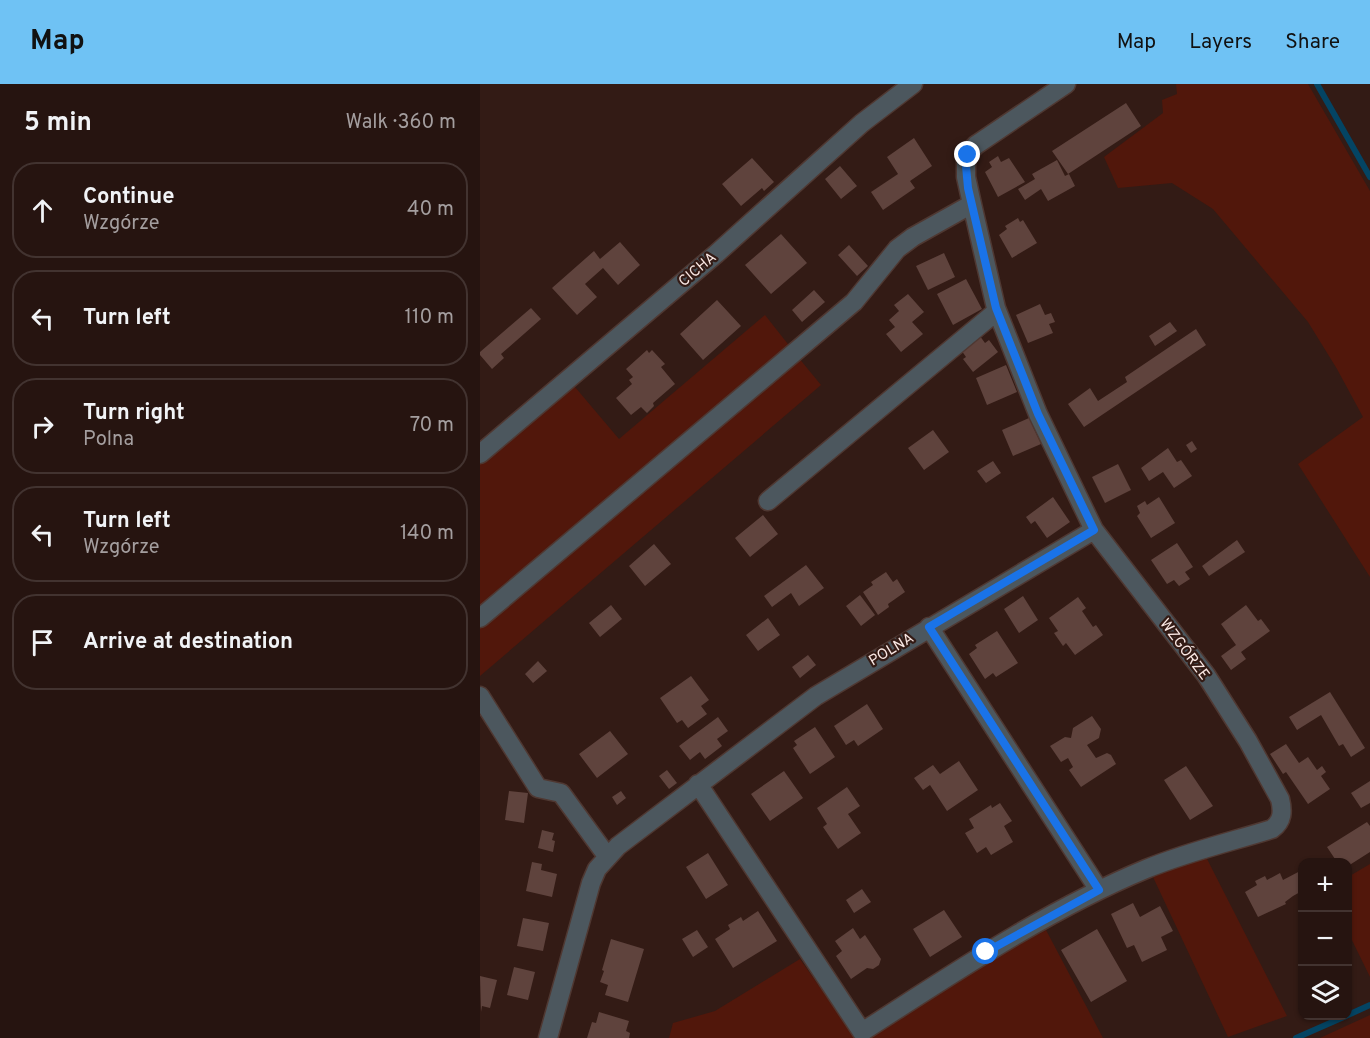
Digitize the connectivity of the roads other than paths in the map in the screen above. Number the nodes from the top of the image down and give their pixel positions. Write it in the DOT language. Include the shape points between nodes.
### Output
graph roads {
  1 [pos="913,84"];
  2 [pos="1066,84"];
  3 [pos="972,204"];
  4 [pos="997,311"];
  5 [pos="480,454"];
  6 [pos="768,501"];
  7 [pos="1094,530"];
  8 [pos="480,618"];
  9 [pos="929,627"];
  10 [pos="480,696"];
  11 [pos="698,784"];
  12 [pos="607,856"];
  13 [pos="1099,890"];
  14 [pos="548,1038"];
  1 -- 5 [label="street, CICHA" via="862,123 716,254"];
  2 -- 3 [label="street, WZGÓRZE" via="971,150 966,166"];
  3 -- 4 [label="street, WZGÓRZE"];
  3 -- 8 [label="street" via="897,249 854,302"];
  4 -- 6 [label="street"];
  4 -- 7 [label="street, WZGÓRZE" via="1038,414"];
  7 -- 9 [label="street, POLNA"];
  7 -- 13 [label="street, WZGÓRZE" via="1206,675 1248,741 1283,808 1278,825 1272,829 1171,859"];
  9 -- 11 [label="street, POLNA" via="816,696"];
  9 -- 13 [label="street"];
  10 -- 12 [label="street" via="538,788 561,793"];
  11 -- 12 [label="street, POLNA"];
  11 -- 13 [label="street, WZGÓRZE" via="862,1032 986,952"];
  12 -- 14 [label="street, POLNA" via="591,884"];
}
